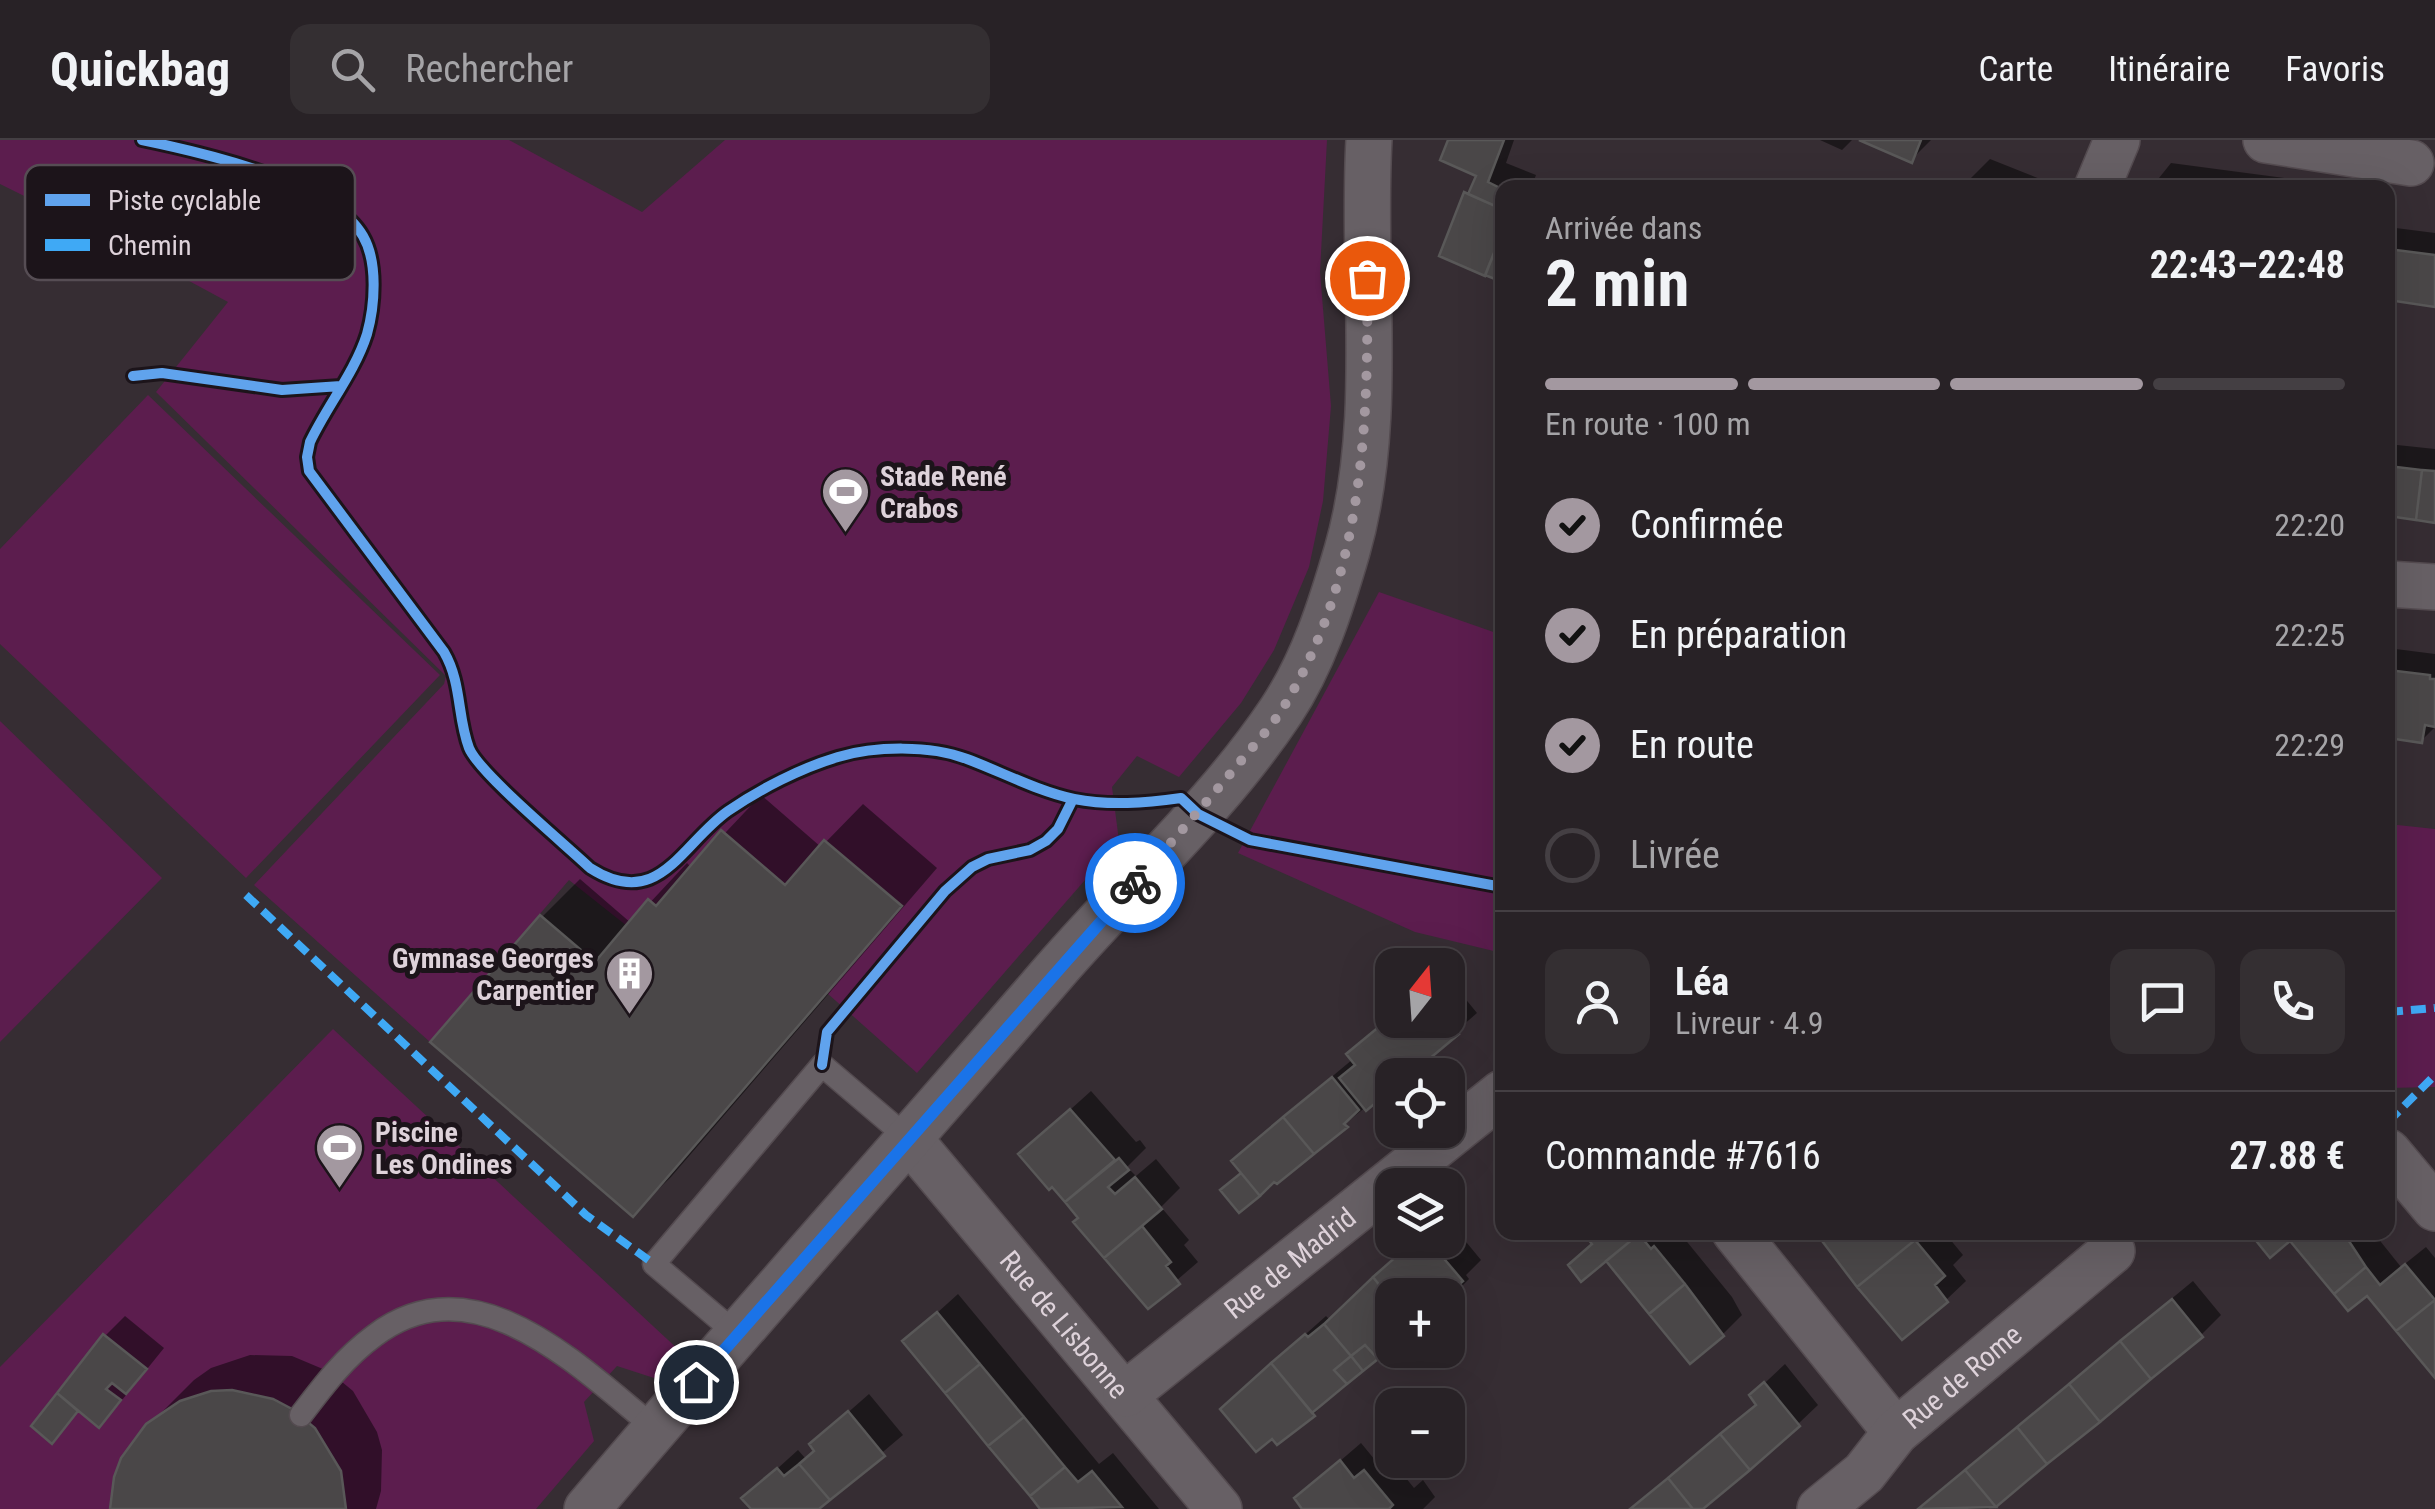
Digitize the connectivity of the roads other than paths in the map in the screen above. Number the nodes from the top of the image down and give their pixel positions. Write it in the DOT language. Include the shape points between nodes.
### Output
graph roads {
  1 [pos="1369,140"];
  2 [pos="2117,140"];
  3 [pos="2266,140"];
  4 [pos="2411,163"];
  5 [pos="2100,180"];
  6 [pos="2395,584"];
  7 [pos="2435,587"];
  8 [pos="1495,1099"];
  9 [pos="909,1139"];
  10 [pos="2395,1160"];
  11 [pos="2435,1208"];
  12 [pos="1740,1240"];
  13 [pos="2112,1251"];
  14 [pos="738,1335"];
  15 [pos="1126,1394"];
  16 [pos="300,1415"];
  17 [pos="655,1428"];
  18 [pos="1896,1432"];
  19 [pos="587,1509"];
  20 [pos="1219,1509"];
  21 [pos="1820,1509"];
  1 -- 9 [label="street" via="1368,375 1358,502 1319,636 1280,712 1198,814"];
  2 -- 5 [label="street"];
  3 -- 4 [label="street"];
  6 -- 7 [label="street"];
  8 -- 15 [label="street, Rue de Madrid"];
  9 -- 14 [label="street"];
  9 -- 14 [label="lane" via="822,1066 654,1264"];
  9 -- 15 [label="street, Rue de Lisbonne"];
  10 -- 11 [label="street"];
  12 -- 18 [label="street"];
  13 -- 18 [label="street, Rue de Rome"];
  14 -- 17 [label="street"];
  15 -- 20 [label="street, Rue de Lisbonne"];
  16 -- 17 [label="lane" via="377,1333 446,1307 537,1337"];
  17 -- 19 [label="street"];
  18 -- 21 [label="street, Rue de Rome" via="1864,1473"];
}
